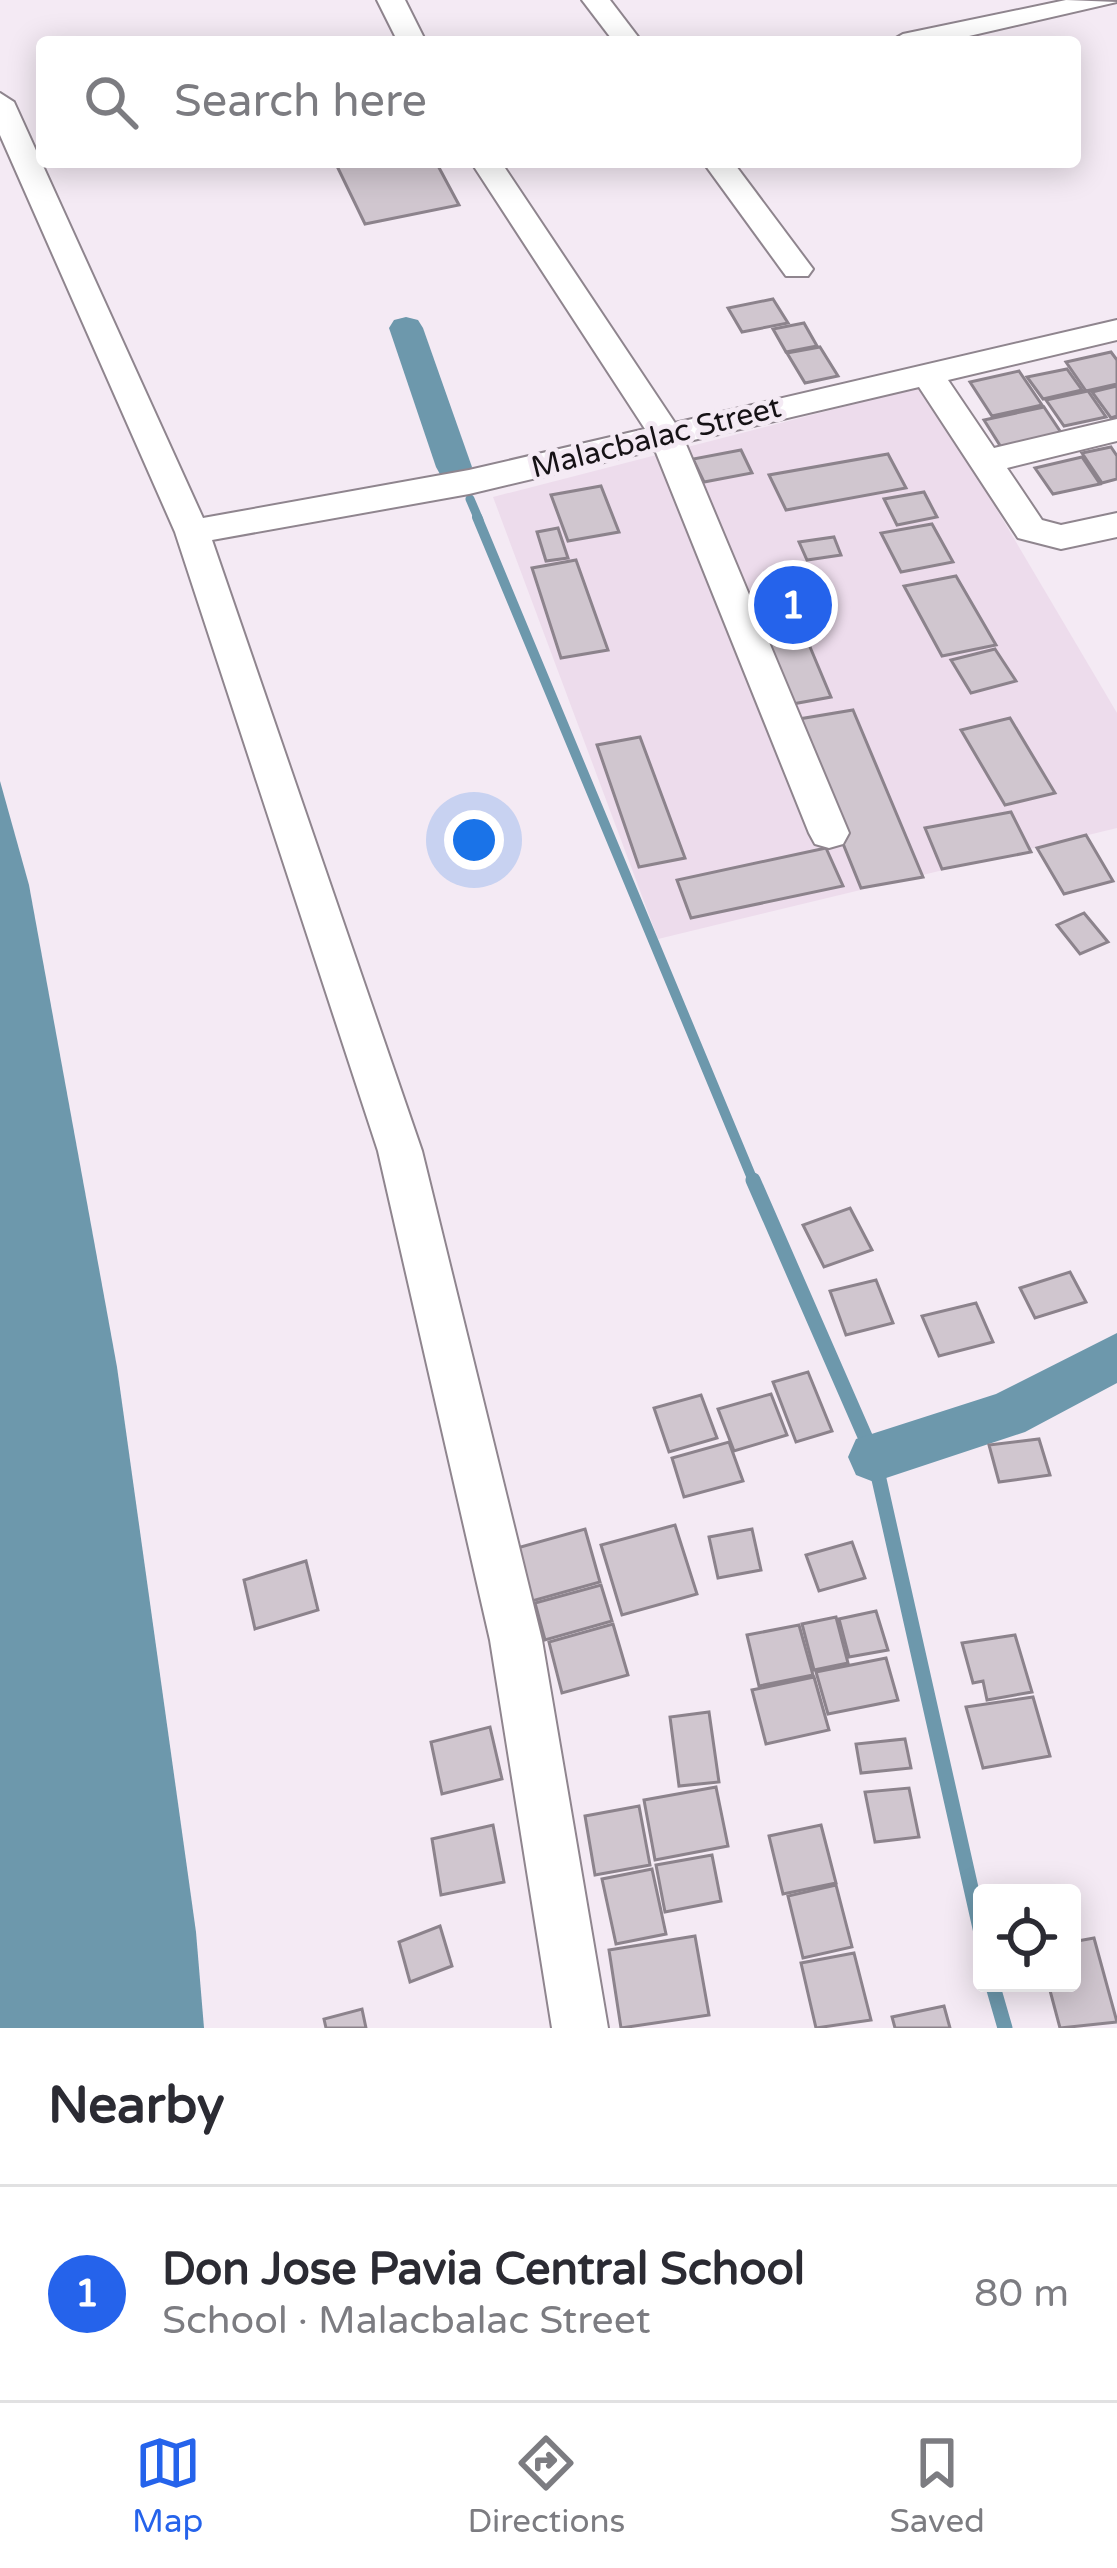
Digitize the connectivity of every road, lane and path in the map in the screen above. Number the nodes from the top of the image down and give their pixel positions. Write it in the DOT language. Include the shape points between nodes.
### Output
graph roads {
  1 [pos="391,0"];
  2 [pos="596,0"];
  3 [pos="1105,0"];
  4 [pos="409,36"];
  5 [pos="623,36"];
  6 [pos="932,36"];
  7 [pos="0,102"];
  8 [pos="490,168"];
  9 [pos="722,168"];
  10 [pos="797,269"];
  11 [pos="1117,330"];
  12 [pos="926,372"];
  13 [pos="1117,430"];
  14 [pos="665,434"];
  15 [pos="982,462"];
  16 [pos="1117,525"];
  17 [pos="192,532"];
  18 [pos="829,833"];
  19 [pos="580,2028"];
  1 -- 4 [label="street"];
  2 -- 5 [label="street"];
  3 -- 6 [label="street"];
  7 -- 17 [label="street"];
  8 -- 14 [label="street"];
  9 -- 10 [label="street"];
  11 -- 12 [label="street, Malacbalac Street"];
  12 -- 14 [label="street, Malacbalac Street"];
  12 -- 15 [label="street"];
  13 -- 15 [label="street"];
  14 -- 17 [label="street, Malacbalac Street" via="469,482"];
  14 -- 18 [label="street"];
  15 -- 16 [label="street" via="1030,530 1061,537"];
  17 -- 19 [label="street" via="400,1151 516,1640"];
}
